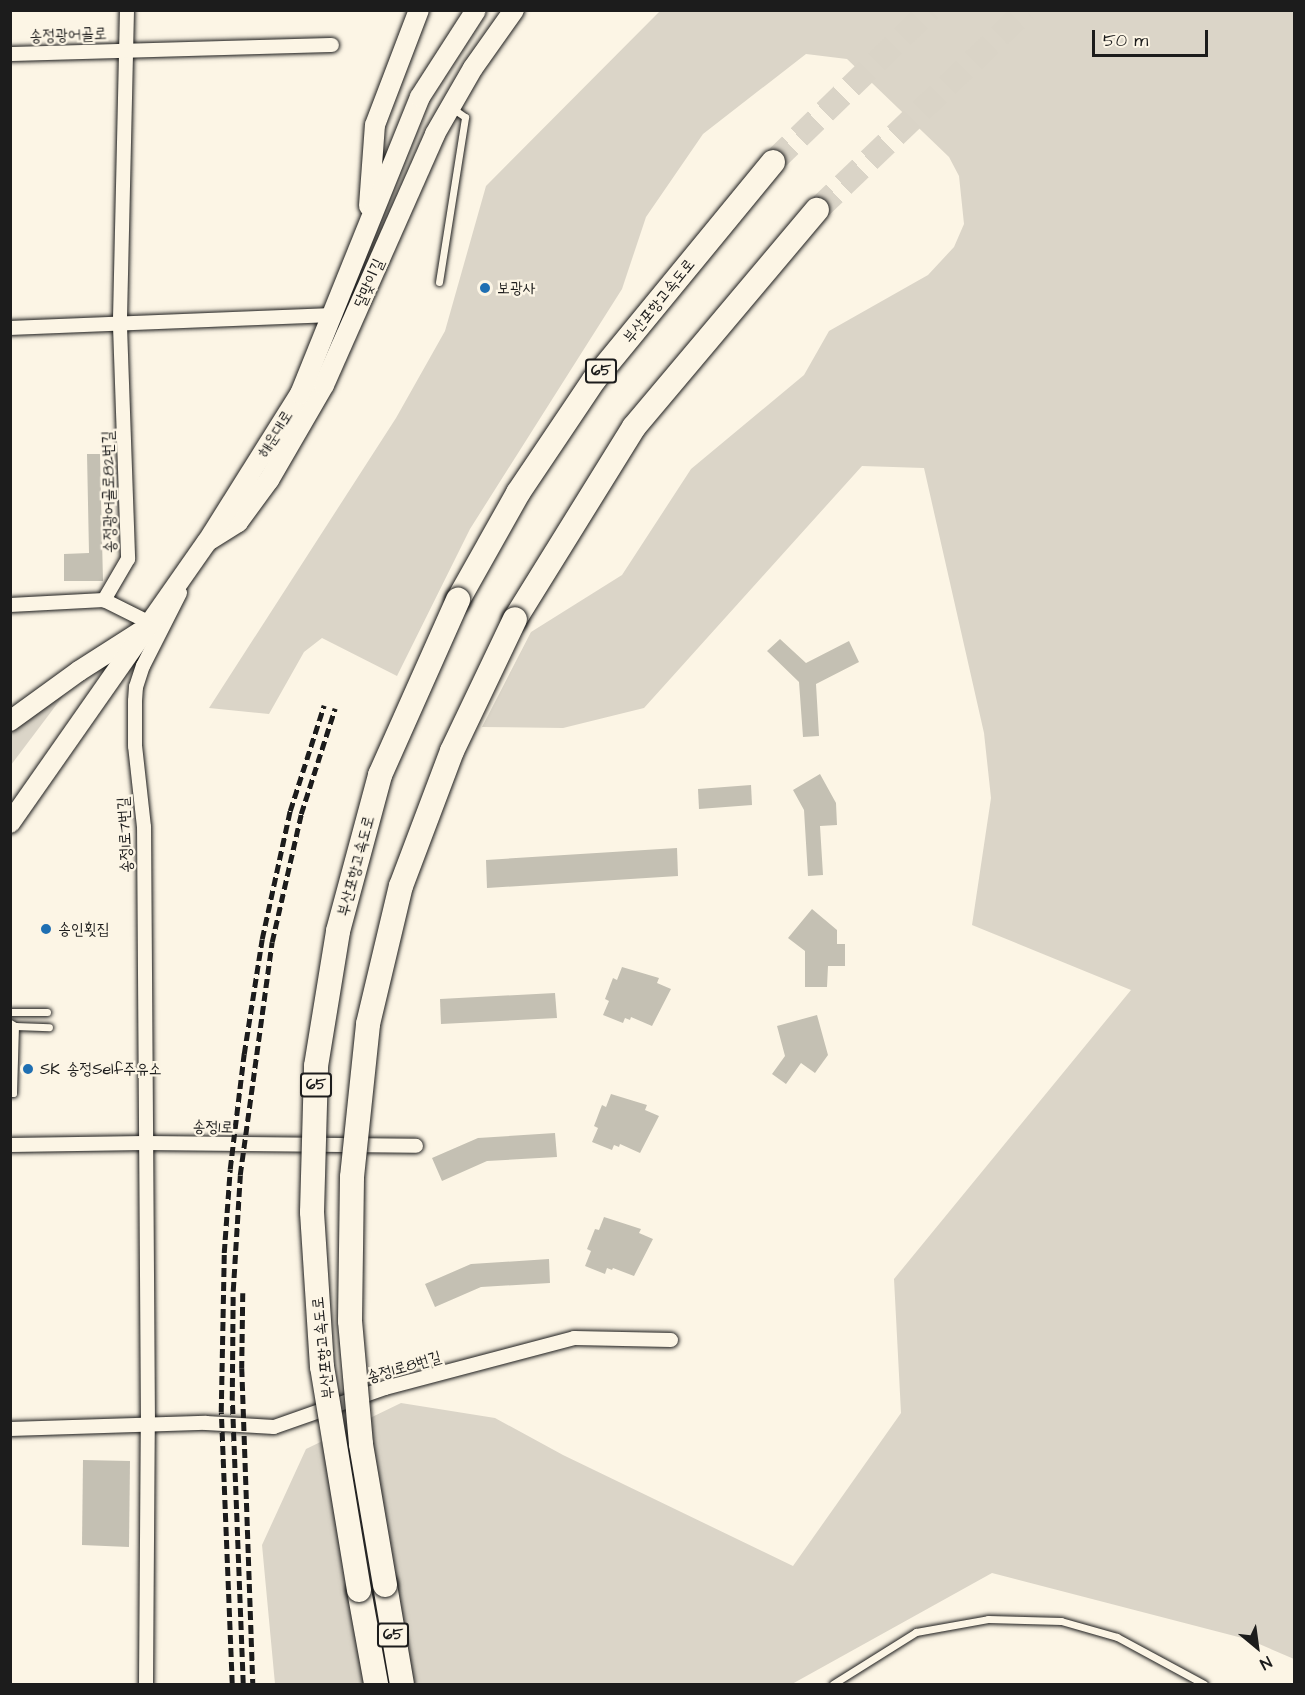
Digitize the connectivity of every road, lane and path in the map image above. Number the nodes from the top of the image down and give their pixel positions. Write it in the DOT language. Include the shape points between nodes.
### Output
graph roads {
  1 [pos="127,10"];
  2 [pos="419,10"];
  3 [pos="476,10"];
  4 [pos="514,10"];
  5 [pos="332,45"];
  6 [pos="127,50"];
  7 [pos="10,54"];
  8 [pos="449,107"];
  9 [pos="773,162"];
  10 [pos="817,210"];
  11 [pos="368,226"];
  12 [pos="439,282"];
  13 [pos="332,315"];
  14 [pos="120,326"];
  15 [pos="10,328"];
  16 [pos="207,542"];
  17 [pos="104,600"];
  18 [pos="10,605"];
  19 [pos="149,625"];
  20 [pos="10,721"];
  21 [pos="10,823"];
  22 [pos="10,1012"];
  23 [pos="47,1012"];
  24 [pos="13,1024"];
  25 [pos="49,1027"];
  26 [pos="10,1094"];
  27 [pos="145,1143"];
  28 [pos="10,1145"];
  29 [pos="416,1146"];
  30 [pos="670,1340"];
  31 [pos="148,1425"];
  32 [pos="10,1429"];
  33 [pos="146,1684"];
  34 [pos="376,1684"];
  35 [pos="402,1684"];
  36 [pos="833,1684"];
  37 [pos="1204,1684"];
  1 -- 6 [label="street, 송정광어골로82번길"];
  2 -- 11 [label="main road" via="375,125"];
  3 -- 11 [label="main road, 해운대로" via="420,97"];
  4 -- 8 [label="main road, 달맞이길"];
  5 -- 6 [label="street"];
  6 -- 7 [label="street, 송정광어골로"];
  6 -- 14 [label="street, 송정광어골로82번길"];
  8 -- 12 [label="lane" via="465,117"];
  8 -- 16 [label="main road, 달맞이길" via="324,385 269,480 238,522"];
  9 -- 34 [label="highway, 부산포항고속도로 / 65, bridge" via="594,380 518,494 458,600 380,774 338,931 316,1066 312,1212 322,1366"];
  10 -- 35 [label="highway, 부산포항고속도로 / 65, bridge" via="634,428 515,619 452,751 401,886 368,1024 352,1177 350,1321 361,1444"];
  11 -- 13 [label="main road, 해운대로"];
  13 -- 14 [label="street"];
  13 -- 16 [label="main road, 해운대로" via="300,394"];
  14 -- 15 [label="street"];
  14 -- 17 [label="street, 송정광어골로82번길" via="128,559"];
  16 -- 19 [label="main road, 해운대로"];
  16 -- 27 [label="street, 송정1로7번길" via="136,687 135,746 144,827"];
  17 -- 18 [label="street"];
  17 -- 19 [label="street"];
  19 -- 20 [label="main road"];
  19 -- 21 [label="main road, 해운대로"];
  22 -- 23 [label="lane"];
  24 -- 25 [label="lane"];
  24 -- 26 [label="lane"];
  27 -- 28 [label="street, 송정1로"];
  27 -- 29 [label="street, 송정1로"];
  27 -- 31 [label="street"];
  30 -- 31 [label="street, 송정1로8번길" via="574,1338 385,1388 274,1427"];
  31 -- 32 [label="street, 송정1로8번길"];
  31 -- 33 [label="street"];
  36 -- 37 [label="lane" via="916,1632 988,1619 1061,1621 1117,1637"];
}
